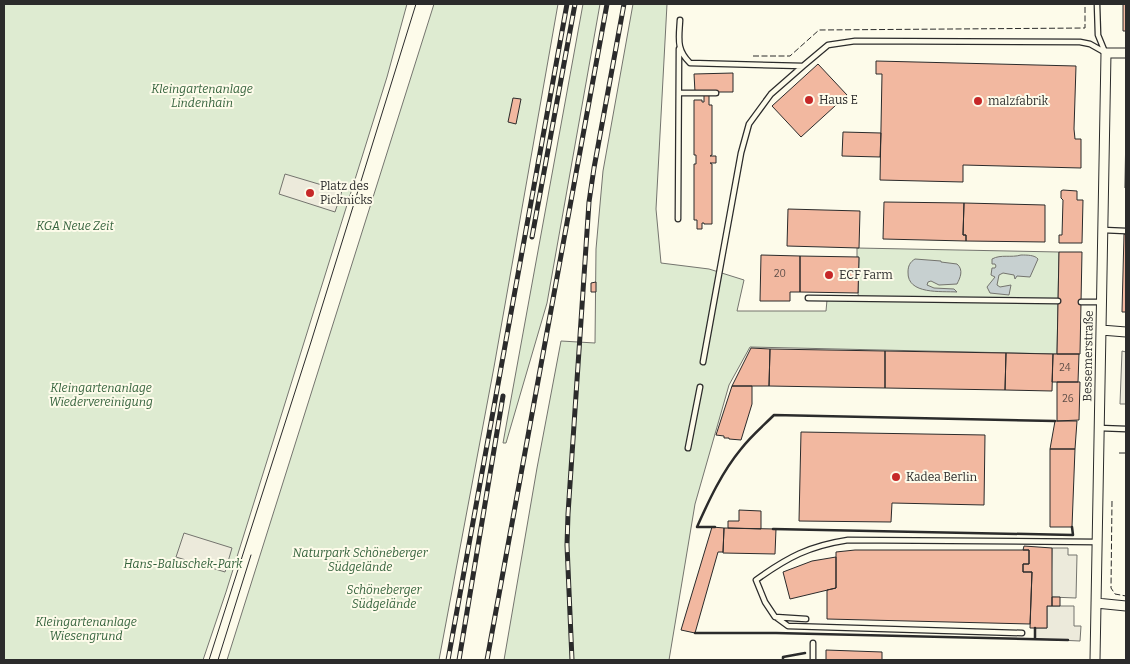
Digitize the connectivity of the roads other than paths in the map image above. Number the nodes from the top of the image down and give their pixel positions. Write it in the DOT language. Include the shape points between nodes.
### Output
graph roads {
  1 [pos="1097,4"];
  2 [pos="680,20"];
  3 [pos="679,45"];
  4 [pos="1106,53"];
  5 [pos="1126,53"];
  6 [pos="803,66"];
  7 [pos="679,93"];
  8 [pos="716,93"];
  9 [pos="678,219"];
  10 [pos="1103,230"];
  11 [pos="1126,231"];
  12 [pos="808,298"];
  13 [pos="1058,301"];
  14 [pos="1081,302"];
  15 [pos="1102,302"];
  16 [pos="1101,330"];
  17 [pos="1126,332"];
  18 [pos="703,362"];
  19 [pos="700,387"];
  20 [pos="1099,428"];
  21 [pos="1126,429"];
  22 [pos="688,448"];
  23 [pos="1097,542"];
  24 [pos="1096,603"];
  25 [pos="1126,606"];
  26 [pos="775,617"];
  27 [pos="806,619"];
  28 [pos="1022,632"];
  29 [pos="813,643"];
  30 [pos="813,660"];
  31 [pos="1095,660"];
  1 -- 4 [label="lane" via="1098,35"];
  2 -- 3 [label="lane"];
  3 -- 6 [label="lane" via="682,55 690,63"];
  3 -- 7 [label="lane"];
  4 -- 5 [label="street"];
  4 -- 6 [label="lane" via="1086,42 855,41 828,45"];
  4 -- 10 [label="street, Bessemerstraße"];
  6 -- 18 [label="lane" via="771,94 748,124"];
  7 -- 8 [label="lane"];
  7 -- 9 [label="lane"];
  10 -- 11 [label="lane"];
  10 -- 15 [label="street, Bessemerstraße"];
  12 -- 13 [label="lane"];
  14 -- 15 [label="lane"];
  15 -- 16 [label="street, Bessemerstraße"];
  16 -- 17 [label="street"];
  16 -- 20 [label="street, Bessemerstraße"];
  19 -- 22 [label="lane"];
  20 -- 21 [label="lane"];
  20 -- 23 [label="street, Bessemerstraße"];
  23 -- 24 [label="street, Bessemerstraße"];
  23 -- 26 [label="lane" via="848,540 823,544 784,560 756,580"];
  24 -- 25 [label="street"];
  24 -- 31 [label="street, Bessemerstraße"];
  26 -- 27 [label="lane"];
  26 -- 28 [label="lane" via="788,626"];
  29 -- 30 [label="lane"];
}
